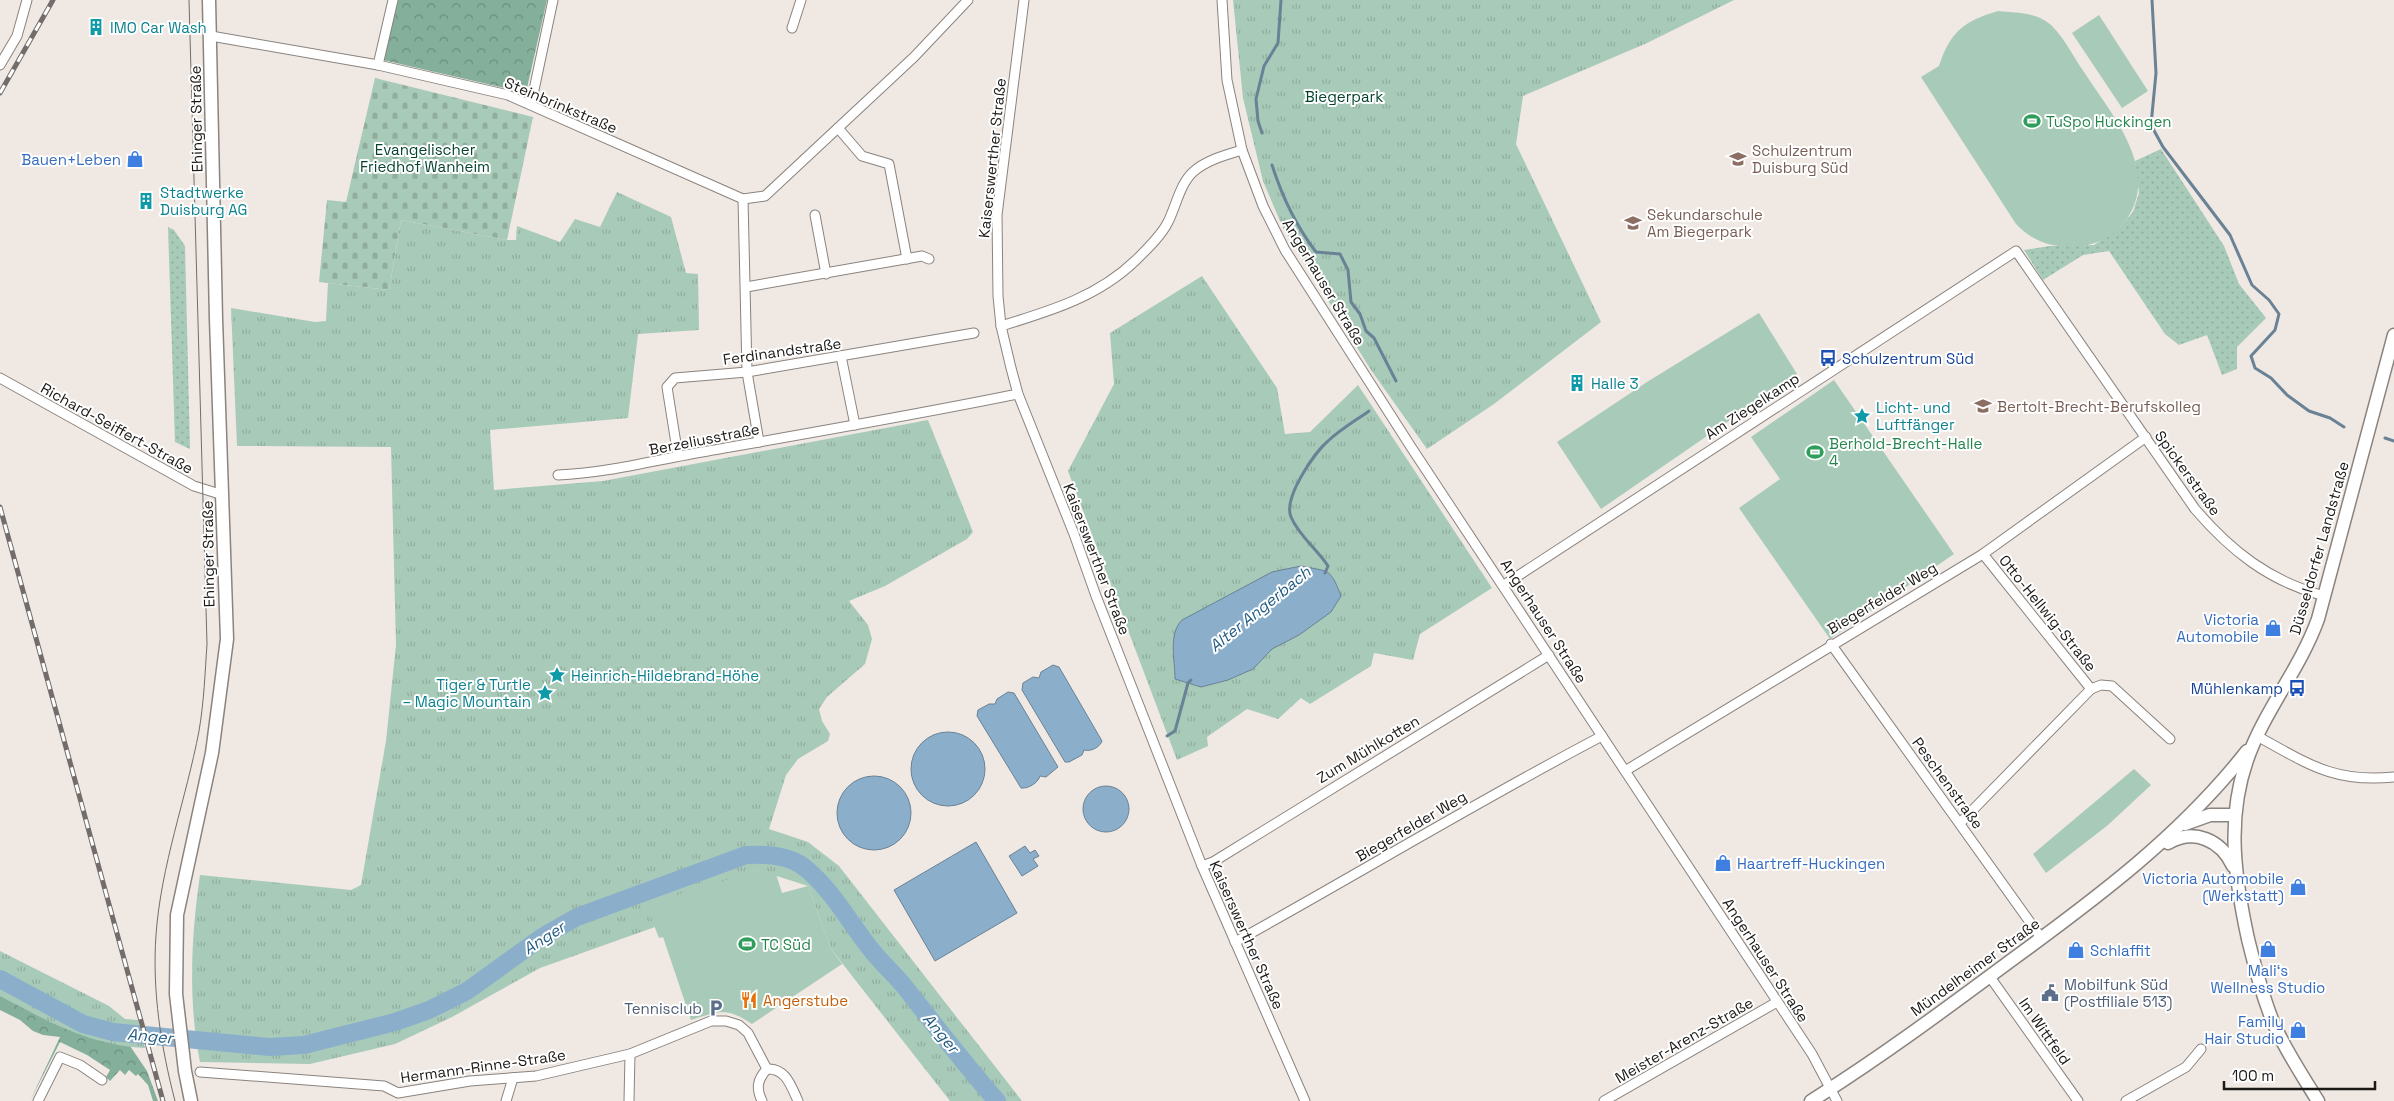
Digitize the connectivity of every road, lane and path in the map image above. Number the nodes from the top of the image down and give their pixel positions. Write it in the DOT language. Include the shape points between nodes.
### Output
graph roads {
  1 [pos="28,0"];
  2 [pos="210,0"];
  3 [pos="393,0"];
  4 [pos="553,0"];
  5 [pos="801,0"];
  6 [pos="968,0"];
  7 [pos="1024,0"];
  8 [pos="1222,0"];
  9 [pos="792,28"];
  10 [pos="211,36"];
  11 [pos="0,65"];
  12 [pos="378,65"];
  13 [pos="530,104"];
  14 [pos="838,128"];
  15 [pos="1242,150"];
  16 [pos="743,199"];
  17 [pos="815,215"];
  18 [pos="2016,251"];
  19 [pos="907,259"];
  20 [pos="929,259"];
  21 [pos="826,274"];
  22 [pos="746,287"];
  23 [pos="1001,326"];
  24 [pos="974,333"];
  25 [pos="2394,334"];
  26 [pos="841,356"];
  27 [pos="747,372"];
  28 [pos="0,378"];
  29 [pos="1018,394"];
  30 [pos="855,425"];
  31 [pos="2146,437"];
  32 [pos="759,442"];
  33 [pos="678,456"];
  34 [pos="558,475"];
  35 [pos="223,495"];
  36 [pos="1983,554"];
  37 [pos="1504,585"];
  38 [pos="2324,596"];
  39 [pos="1831,644"];
  40 [pos="1549,655"];
  41 [pos="2091,689"];
  42 [pos="1602,736"];
  43 [pos="2256,738"];
  44 [pos="2170,739"];
  45 [pos="1625,770"];
  46 [pos="2394,776"];
  47 [pos="2234,815"];
  48 [pos="1960,822"];
  49 [pos="2180,826"];
  50 [pos="2153,851"];
  51 [pos="1202,866"];
  52 [pos="2236,871"];
  53 [pos="2042,939"];
  54 [pos="1235,942"];
  55 [pos="1990,977"];
  56 [pos="1777,1002"];
  57 [pos="2201,1049"];
  58 [pos="630,1054"];
  59 [pos="767,1069"];
  60 [pos="200,1072"];
  61 [pos="513,1078"];
  62 [pos="102,1080"];
  63 [pos="1831,1089"];
  64 [pos="398,1097"];
  65 [pos="38,1101"];
  66 [pos="191,1101"];
  67 [pos="506,1101"];
  68 [pos="629,1101"];
  69 [pos="762,1101"];
  70 [pos="798,1101"];
  71 [pos="1305,1101"];
  72 [pos="1604,1101"];
  73 [pos="1812,1101"];
  74 [pos="1837,1101"];
  75 [pos="2078,1101"];
  76 [pos="2126,1101"];
  77 [pos="2318,1101"];
  1 -- 11 [label="street" via="17,36"];
  2 -- 10 [label="main road, Ehinger Straße"];
  3 -- 12 [label="street"];
  4 -- 13 [label="street"];
  5 -- 9 [label="street"];
  6 -- 14 [label="street" via="914,57"];
  7 -- 23 [label="street, Kaiserswerther Straße" via="997,215 996,262"];
  8 -- 15 [label="street, Angerhauser Straße" via="1226,80"];
  10 -- 12 [label="street, Steinbrinkstraße"];
  10 -- 35 [label="main road, Ehinger Straße"];
  12 -- 13 [label="street, Steinbrinkstraße" via="508,95"];
  13 -- 16 [label="street, Steinbrinkstraße"];
  14 -- 16 [label="street" via="765,196"];
  14 -- 19 [label="street" via="862,156 889,164"];
  15 -- 23 [label="street" via="1193,172 1160,234 1115,277 1088,296"];
  15 -- 37 [label="street, Angerhauser Straße" via="1263,206 1304,282"];
  16 -- 22 [label="street"];
  17 -- 21 [label="street"];
  18 -- 31 [label="street, Spickerstraße"];
  18 -- 37 [label="street, Am Ziegelkamp"];
  19 -- 20 [label="street" via="922,256"];
  19 -- 21 [label="street"];
  21 -- 22 [label="street"];
  22 -- 27 [label="street"];
  23 -- 29 [label="street, Kaiserswerther Straße"];
  24 -- 26 [label="street, Ferdinandstraße"];
  25 -- 38 [label="main road, Düsseldorfer Landstraße"];
  26 -- 27 [label="street, Ferdinandstraße"];
  26 -- 30 [label="street"];
  27 -- 32 [label="street"];
  27 -- 33 [label="street, Ferdinandstraße" via="675,378 669,382 667,387"];
  28 -- 35 [label="street, Richard-Seiffert-Straße" via="194,486"];
  29 -- 30 [label="street, Berzeliusstraße"];
  29 -- 51 [label="street, Kaiserswerther Straße"];
  30 -- 32 [label="street, Berzeliusstraße"];
  31 -- 36 [label="street, Biegerfelder Weg"];
  31 -- 38 [label="street, Spickerstraße" via="2194,509 2238,554 2284,581"];
  32 -- 33 [label="street, Berzeliusstraße"];
  33 -- 34 [label="street, Berzeliusstraße" via="611,471"];
  35 -- 66 [label="main road, Ehinger Straße" via="227,639 212,753 177,915 175,968 178,1020"];
  36 -- 39 [label="street, Biegerfelder Weg"];
  36 -- 41 [label="street, Otto-Hellwig-Straße"];
  37 -- 40 [label="street, Angerhauser Straße"];
  38 -- 43 [label="main road, Düsseldorfer Landstraße" via="2305,651"];
  39 -- 45 [label="street, Biegerfelder Weg"];
  39 -- 48 [label="street, Peschenstraße"];
  40 -- 42 [label="street, Angerhauser Straße"];
  40 -- 51 [label="street, Zum Mühlkotten"];
  41 -- 44 [label="street, Otto-Hellwig-Straße" via="2101,685 2112,686"];
  41 -- 48 [label="street, Otto-Hellwig-Straße"];
  42 -- 45 [label="street, Angerhauser Straße"];
  42 -- 54 [label="street, Biegerfelder Weg"];
  43 -- 46 [label="street" via="2314,766 2346,777"];
  43 -- 47 [label="main road, Düsseldorfer Landstraße" via="2240,781"];
  43 -- 49 [label="main road, Mündelheimer Straße" via="2216,789"];
  45 -- 56 [label="street, Angerhauser Straße"];
  47 -- 49 [label="main road, Mündelheimer Straße" via="2202,817"];
  47 -- 52 [label="main road, Düsseldorfer Landstraße"];
  48 -- 53 [label="street, Peschenstraße"];
  49 -- 50 [label="main road, Mündelheimer Straße"];
  50 -- 52 [label="main road, Mündelheimer Straße" via="2184,836 2197,837 2223,848"];
  50 -- 53 [label="main road, Mündelheimer Straße"];
  51 -- 54 [label="street, Kaiserswerther Straße"];
  52 -- 77 [label="main road, Düsseldorfer Landstraße" via="2243,917 2265,1002 2284,1045"];
  53 -- 55 [label="main road, Mündelheimer Straße"];
  54 -- 71 [label="street, Kaiserswerther Straße"];
  55 -- 63 [label="main road, Mündelheimer Straße"];
  55 -- 75 [label="street, Im Wittfeld"];
  56 -- 63 [label="street, Angerhauser Straße"];
  56 -- 72 [label="street, Meister-Arenz-Straße"];
  57 -- 76 [label="street" via="2186,1067"];
  58 -- 59 [label="street, Hermann-Rinne-Straße" via="711,1021 726,1021 739,1025 748,1033"];
  58 -- 61 [label="street, Hermann-Rinne-Straße" via="536,1076"];
  58 -- 68 [label="street"];
  59 -- 69 [label="street" via="758,1082"];
  59 -- 70 [label="street" via="783,1074"];
  60 -- 64 [label="street, Hermann-Rinne-Straße" via="384,1086"];
  61 -- 64 [label="street, Hermann-Rinne-Straße" via="470,1080"];
  61 -- 67 [label="street"];
  62 -- 65 [label="street" via="80,1065 60,1057"];
  63 -- 73 [label="main road, Mündelheimer Straße"];
  63 -- 74 [label="street, Angerhauser Straße"];
}
